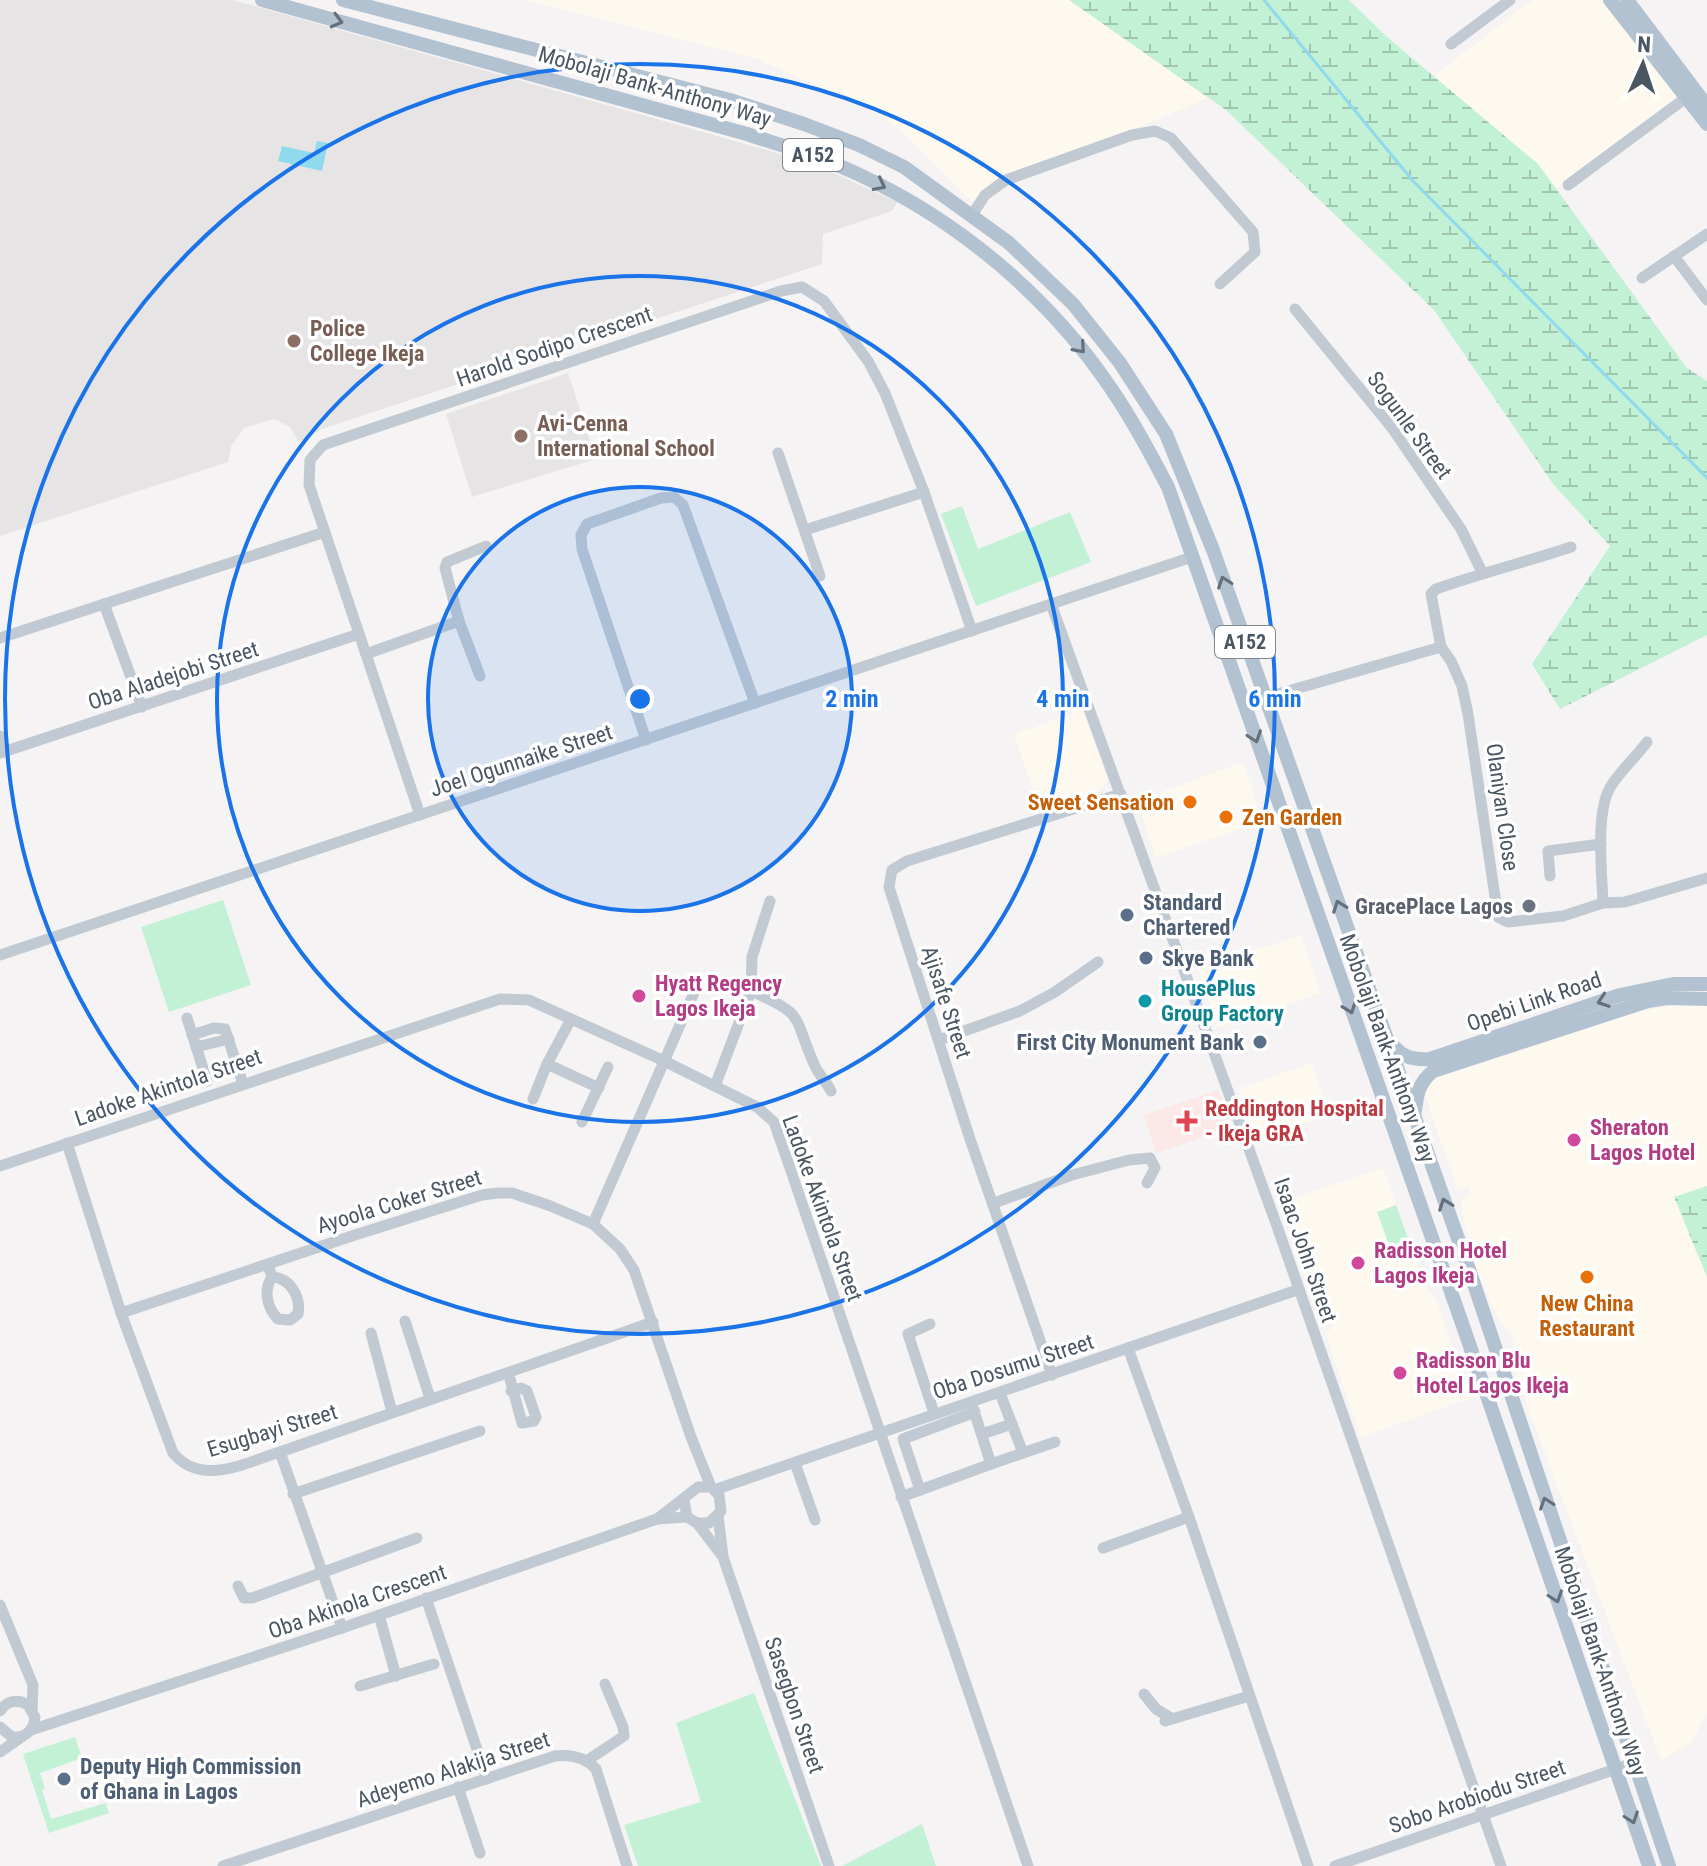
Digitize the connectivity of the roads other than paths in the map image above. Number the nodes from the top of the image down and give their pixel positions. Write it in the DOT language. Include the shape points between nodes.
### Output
graph roads {
  1 [pos="262,0"];
  2 [pos="343,0"];
  3 [pos="1510,0"];
  4 [pos="1610,0"];
  5 [pos="1627,0"];
  6 [pos="1451,44"];
  7 [pos="626,75"];
  8 [pos="678,87"];
  9 [pos="1687,97"];
  10 [pos="621,99"];
  11 [pos="1707,106"];
  12 [pos="673,113"];
  13 [pos="1707,124"];
  14 [pos="1568,185"];
  15 [pos="972,215"];
  16 [pos="1707,234"];
  17 [pos="1674,256"];
  18 [pos="1642,278"];
  19 [pos="1220,284"];
  20 [pos="1707,300"];
  21 [pos="1295,309"];
  22 [pos="778,453"];
  23 [pos="924,492"];
  24 [pos="805,530"];
  25 [pos="325,532"];
  26 [pos="486,546"];
  27 [pos="1571,547"];
  28 [pos="1192,557"];
  29 [pos="1482,572"];
  30 [pos="820,576"];
  31 [pos="104,604"];
  32 [pos="1051,604"];
  33 [pos="459,621"];
  34 [pos="972,631"];
  35 [pos="359,634"];
  36 [pos="0,638"];
  37 [pos="1441,647"];
  38 [pos="366,654"];
  39 [pos="480,676"];
  40 [pos="1264,698"];
  41 [pos="755,703"];
  42 [pos="142,707"];
  43 [pos="0,736"];
  44 [pos="646,740"];
  45 [pos="1647,742"];
  46 [pos="2,752"];
  47 [pos="1121,794"];
  48 [pos="420,815"];
  49 [pos="1601,844"];
  50 [pos="1550,876"];
  51 [pos="1707,878"];
  52 [pos="770,901"];
  53 [pos="1603,903"];
  54 [pos="0,955"];
  55 [pos="1098,962"];
  56 [pos="1707,984"];
  57 [pos="697,986"];
  58 [pos="751,991"];
  59 [pos="1707,999"];
  60 [pos="187,1018"];
  61 [pos="571,1019"];
  62 [pos="192,1035"];
  63 [pos="1385,1036"];
  64 [pos="229,1039"];
  65 [pos="939,1040"];
  66 [pos="196,1047"];
  67 [pos="662,1060"];
  68 [pos="547,1064"];
  69 [pos="608,1067"];
  70 [pos="207,1081"];
  71 [pos="243,1084"];
  72 [pos="715,1086"];
  73 [pos="599,1088"];
  74 [pos="831,1091"];
  75 [pos="533,1099"];
  76 [pos="1414,1120"];
  77 [pos="582,1122"];
  78 [pos="67,1143"];
  79 [pos="0,1166"];
  80 [pos="1147,1183"];
  81 [pos="994,1203"];
  82 [pos="593,1224"];
  83 [pos="1472,1278"];
  84 [pos="1448,1285"];
  85 [pos="1297,1290"];
  86 [pos="121,1313"];
  87 [pos="1485,1317"];
  88 [pos="405,1321"];
  89 [pos="653,1322"];
  90 [pos="930,1324"];
  91 [pos="1463,1326"];
  92 [pos="371,1333"];
  93 [pos="1128,1348"];
  94 [pos="1052,1375"];
  95 [pos="1000,1393"];
  96 [pos="430,1398"];
  97 [pos="392,1412"];
  98 [pos="934,1413"];
  99 [pos="1012,1424"];
  100 [pos="480,1431"];
  101 [pos="880,1433"];
  102 [pos="982,1434"];
  103 [pos="1055,1442"];
  104 [pos="280,1452"];
  105 [pos="1023,1453"];
  106 [pos="795,1463"];
  107 [pos="991,1464"];
  108 [pos="740,1480"];
  109 [pos="712,1488"];
  110 [pos="920,1490"];
  111 [pos="293,1494"];
  112 [pos="901,1497"];
  113 [pos="684,1500"];
  114 [pos="720,1511"];
  115 [pos="1189,1517"];
  116 [pos="657,1519"];
  117 [pos="692,1520"];
  118 [pos="815,1520"];
  119 [pos="417,1538"];
  120 [pos="1103,1548"];
  121 [pos="723,1557"];
  122 [pos="322,1571"];
  123 [pos="238,1586"];
  124 [pos="426,1598"];
  125 [pos="0,1605"];
  126 [pos="379,1615"];
  127 [pos="342,1628"];
  128 [pos="434,1664"];
  129 [pos="28,1676"];
  130 [pos="396,1676"];
  131 [pos="605,1684"];
  132 [pos="360,1686"];
  133 [pos="1144,1694"];
  134 [pos="1249,1696"];
  135 [pos="17,1701"];
  136 [pos="1,1708"];
  137 [pos="33,1711"];
  138 [pos="69,1718"];
  139 [pos="0,1727"];
  140 [pos="27,1733"];
  141 [pos="0,1752"];
  142 [pos="588,1760"];
  143 [pos="1633,1763"];
  144 [pos="1615,1769"];
  145 [pos="487,1779"];
  146 [pos="458,1787"];
  147 [pos="1483,1815"];
  148 [pos="480,1853"];
  149 [pos="223,1866"];
  150 [pos="627,1866"];
  151 [pos="829,1866"];
  152 [pos="1028,1866"];
  153 [pos="1308,1866"];
  154 [pos="1335,1866"];
  155 [pos="1501,1866"];
  156 [pos="1649,1866"];
  157 [pos="1669,1866"];
  1 -- 10 [label="main road, Mobolaji Bank-Anthony Way / A152, one-way"];
  2 -- 7 [label="main road, Mobolaji Bank-Anthony Way / A152"];
  3 -- 6 [label="street"];
  4 -- 9 [label="main road"];
  5 -- 11 [label="main road"];
  7 -- 8 [label="main road, Mobolaji Bank-Anthony Way / A152"];
  7 -- 10 [label="main road" via="645,84 649,93 640,100"];
  8 -- 12 [label="main road" via="662,89 655,98"];
  8 -- 15 [label="main road, Mobolaji Bank-Anthony Way / A152" via="859,145 904,167"];
  9 -- 13 [label="main road"];
  9 -- 14 [label="street"];
  10 -- 12 [label="main road, Mobolaji Bank-Anthony Way / A152"];
  12 -- 28 [label="main road, Mobolaji Bank-Anthony Way / A152, one-way" via="860,175 930,213 1018,282 1088,357 1123,406 1168,487"];
  15 -- 19 [label="street" via="985,195 1006,180 1155,131 1171,138 1253,232 1255,252"];
  40 -- 15 [label="main road, Mobolaji Bank-Anthony Way / A152, one-way" via="1192,493 1155,415 1073,304"];
  16 -- 17 [label="street"];
  17 -- 18 [label="street"];
  17 -- 20 [label="street"];
  21 -- 29 [label="street, Sogunle Street" via="1392,428 1461,529"];
  22 -- 24 [label="street"];
  23 -- 24 [label="street"];
  23 -- 25 [label="street, Harold Sodipo Crescent" via="868,361 824,301 802,287 323,445 310,460 309,485"];
  23 -- 34 [label="street, Harold Sodipo Crescent"];
  24 -- 30 [label="street"];
  25 -- 31 [label="street"];
  25 -- 35 [label="street, Harold Sodipo Crescent"];
  26 -- 33 [label="street" via="447,562"];
  27 -- 29 [label="street"];
  28 -- 32 [label="street, Joel Ogunnaike Street"];
  28 -- 84 [label="main road, Mobolaji Bank-Anthony Way / A152, one-way"];
  29 -- 37 [label="street" via="1431,594"];
  31 -- 36 [label="street"];
  31 -- 42 [label="street"];
  32 -- 34 [label="street, Joel Ogunnaike Street"];
  32 -- 47 [label="street, Isaac John Street"];
  33 -- 38 [label="street"];
  33 -- 39 [label="street"];
  34 -- 41 [label="street, Joel Ogunnaike Street"];
  35 -- 38 [label="street, Harold Sodipo Crescent"];
  35 -- 42 [label="street, Oba Aladejobi Street"];
  37 -- 40 [label="street"];
  37 -- 53 [label="street, Olaniyan Close" via="1462,686 1468,714 1498,917 1508,922 1563,916"];
  38 -- 48 [label="street, Harold Sodipo Crescent"];
  63 -- 40 [label="main road, Mobolaji Bank-Anthony Way / A152, one-way"];
  41 -- 44 [label="street, Joel Ogunnaike Street"];
  41 -- 44 [label="street" via="683,505 674,497 661,498 587,524 581,535"];
  42 -- 46 [label="street, Oba Aladejobi Street"];
  43 -- 46 [label="street"];
  44 -- 48 [label="street, Joel Ogunnaike Street"];
  45 -- 49 [label="street" via="1611,786"];
  47 -- 65 [label="street, Ajisafe Street" via="892,870 889,887"];
  47 -- 85 [label="street, Isaac John Street"];
  48 -- 54 [label="street, Joel Ogunnaike Street"];
  49 -- 50 [label="street" via="1548,851"];
  49 -- 53 [label="street"];
  51 -- 53 [label="street, Olaniyan Close" via="1625,902"];
  52 -- 58 [label="street" via="752,957"];
  55 -- 65 [label="street" via="1020,1011"];
  56 -- 63 [label="main road, Opebi Link Road, one-way" via="1664,985 1620,995 1430,1059 1400,1054"];
  57 -- 67 [label="street"];
  58 -- 72 [label="street"];
  58 -- 74 [label="street" via="796,1016 817,1071"];
  59 -- 76 [label="main road, Opebi Link Road" via="1667,998 1628,1007 1433,1071 1416,1094"];
  60 -- 62 [label="street"];
  61 -- 67 [label="street, Ladoke Akintola Street"];
  61 -- 68 [label="street"];
  61 -- 71 [label="street, Ladoke Akintola Street" via="529,1000 500,999"];
  62 -- 64 [label="street" via="221,1028"];
  62 -- 66 [label="street"];
  63 -- 76 [label="main road, Mobolaji Bank-Anthony Way / A152"];
  64 -- 66 [label="street"];
  64 -- 71 [label="street"];
  65 -- 81 [label="street, Ajisafe Street"];
  66 -- 70 [label="street"];
  67 -- 72 [label="street, Ladoke Akintola Street"];
  67 -- 82 [label="street"];
  68 -- 73 [label="street"];
  68 -- 75 [label="street"];
  69 -- 73 [label="street"];
  71 -- 78 [label="street, Ladoke Akintola Street"];
  72 -- 101 [label="street, Ladoke Akintola Street" via="774,1122"];
  73 -- 77 [label="street"];
  83 -- 76 [label="main road, Mobolaji Bank-Anthony Way / A152, one-way"];
  78 -- 79 [label="street, Ladoke Akintola Street"];
  78 -- 86 [label="street, Esugbayi Street"];
  80 -- 81 [label="street" via="1155,1168 1150,1158 1072,1175"];
  81 -- 94 [label="street, Ajisafe Street"];
  82 -- 86 [label="street, Ayoola Coker Street" via="512,1193 482,1195 355,1235 270,1271"];
  82 -- 89 [label="street, Ayoola Coker Street" via="634,1270"];
  83 -- 84 [label="main road" via="1465,1296"];
  83 -- 87 [label="main road, Mobolaji Bank-Anthony Way / A152"];
  84 -- 91 [label="main road, Mobolaji Bank-Anthony Way / A152"];
  85 -- 93 [label="street, Oba Dosumu Street"];
  85 -- 147 [label="street, Isaac John Street"];
  86 -- 104 [label="street, Esugbayi Street" via="173,1453 181,1462 209,1472"];
  87 -- 91 [label="main road" via="1468,1313"];
  143 -- 87 [label="main road, Mobolaji Bank-Anthony Way / A152, one-way"];
  88 -- 96 [label="street"];
  89 -- 96 [label="street, Esugbayi Street"];
  89 -- 109 [label="street, Ayoola Coker Street"];
  90 -- 98 [label="street" via="908,1334"];
  91 -- 144 [label="main road, Mobolaji Bank-Anthony Way / A152, one-way"];
  92 -- 97 [label="street"];
  93 -- 94 [label="street, Oba Dosumu Street"];
  93 -- 115 [label="street"];
  94 -- 95 [label="street, Oba Dosumu Street"];
  95 -- 98 [label="street, Oba Dosumu Street"];
  95 -- 99 [label="street"];
  96 -- 97 [label="street, Esugbayi Street"];
  97 -- 104 [label="street, Esugbayi Street"];
  98 -- 101 [label="street, Oba Dosumu Street"];
  99 -- 102 [label="street"];
  99 -- 105 [label="street"];
  100 -- 111 [label="street"];
  101 -- 106 [label="street, Oba Dosumu Street"];
  101 -- 112 [label="street, Ladoke Akintola Street"];
  102 -- 107 [label="street"];
  102 -- 110 [label="street" via="974,1410 903,1439"];
  103 -- 105 [label="street"];
  104 -- 111 [label="street"];
  105 -- 107 [label="street"];
  106 -- 108 [label="street, Oba Dosumu Street"];
  106 -- 118 [label="street"];
  107 -- 110 [label="street"];
  108 -- 109 [label="street, Oba Dosumu Street"];
  108 -- 114 [label="street"];
  109 -- 113 [label="street" via="698,1487"];
  109 -- 114 [label="street" via="721,1500"];
  110 -- 112 [label="street"];
  111 -- 122 [label="street"];
  112 -- 152 [label="street, Ladoke Akintola Street"];
  113 -- 116 [label="street"];
  113 -- 117 [label="street"];
  114 -- 117 [label="street" via="709,1523"];
  114 -- 121 [label="street, Sasegbon Street"];
  115 -- 120 [label="street"];
  115 -- 134 [label="street"];
  116 -- 117 [label="street"];
  116 -- 124 [label="street, Oba Akinola Crescent"];
  117 -- 121 [label="street, Sasegbon Street"];
  119 -- 122 [label="street"];
  121 -- 151 [label="street, Sasegbon Street"];
  122 -- 123 [label="street" via="252,1598 244,1598"];
  122 -- 127 [label="street"];
  124 -- 126 [label="street, Oba Akinola Crescent"];
  124 -- 145 [label="street"];
  125 -- 129 [label="street"];
  126 -- 127 [label="street, Oba Akinola Crescent"];
  126 -- 130 [label="street"];
  127 -- 138 [label="street, Oba Akinola Crescent"];
  128 -- 130 [label="street"];
  129 -- 135 [label="street" via="27,1689"];
  129 -- 137 [label="street"];
  130 -- 132 [label="street"];
  131 -- 142 [label="street" via="624,1736"];
  133 -- 134 [label="street" via="1168,1719"];
  134 -- 153 [label="street"];
  135 -- 136 [label="street"];
  135 -- 137 [label="street"];
  137 -- 138 [label="street, Oba Akinola Crescent"];
  137 -- 140 [label="street" via="35,1722"];
  138 -- 140 [label="street, Oba Akinola Crescent"];
  139 -- 140 [label="street" via="12,1737"];
  140 -- 141 [label="street"];
  142 -- 145 [label="street, Adeyemo Alakija Street" via="555,1756"];
  142 -- 150 [label="street" via="596,1769"];
  143 -- 144 [label="street, Sobo Arobiodu Street"];
  143 -- 157 [label="main road, Mobolaji Bank-Anthony Way / A152"];
  144 -- 147 [label="street, Sobo Arobiodu Street"];
  144 -- 156 [label="main road, Mobolaji Bank-Anthony Way / A152, one-way"];
  145 -- 146 [label="street, Adeyemo Alakija Street"];
  146 -- 148 [label="street"];
  146 -- 149 [label="street, Adeyemo Alakija Street"];
  147 -- 154 [label="street, Sobo Arobiodu Street"];
  147 -- 155 [label="street, Isaac John Street"];
}
